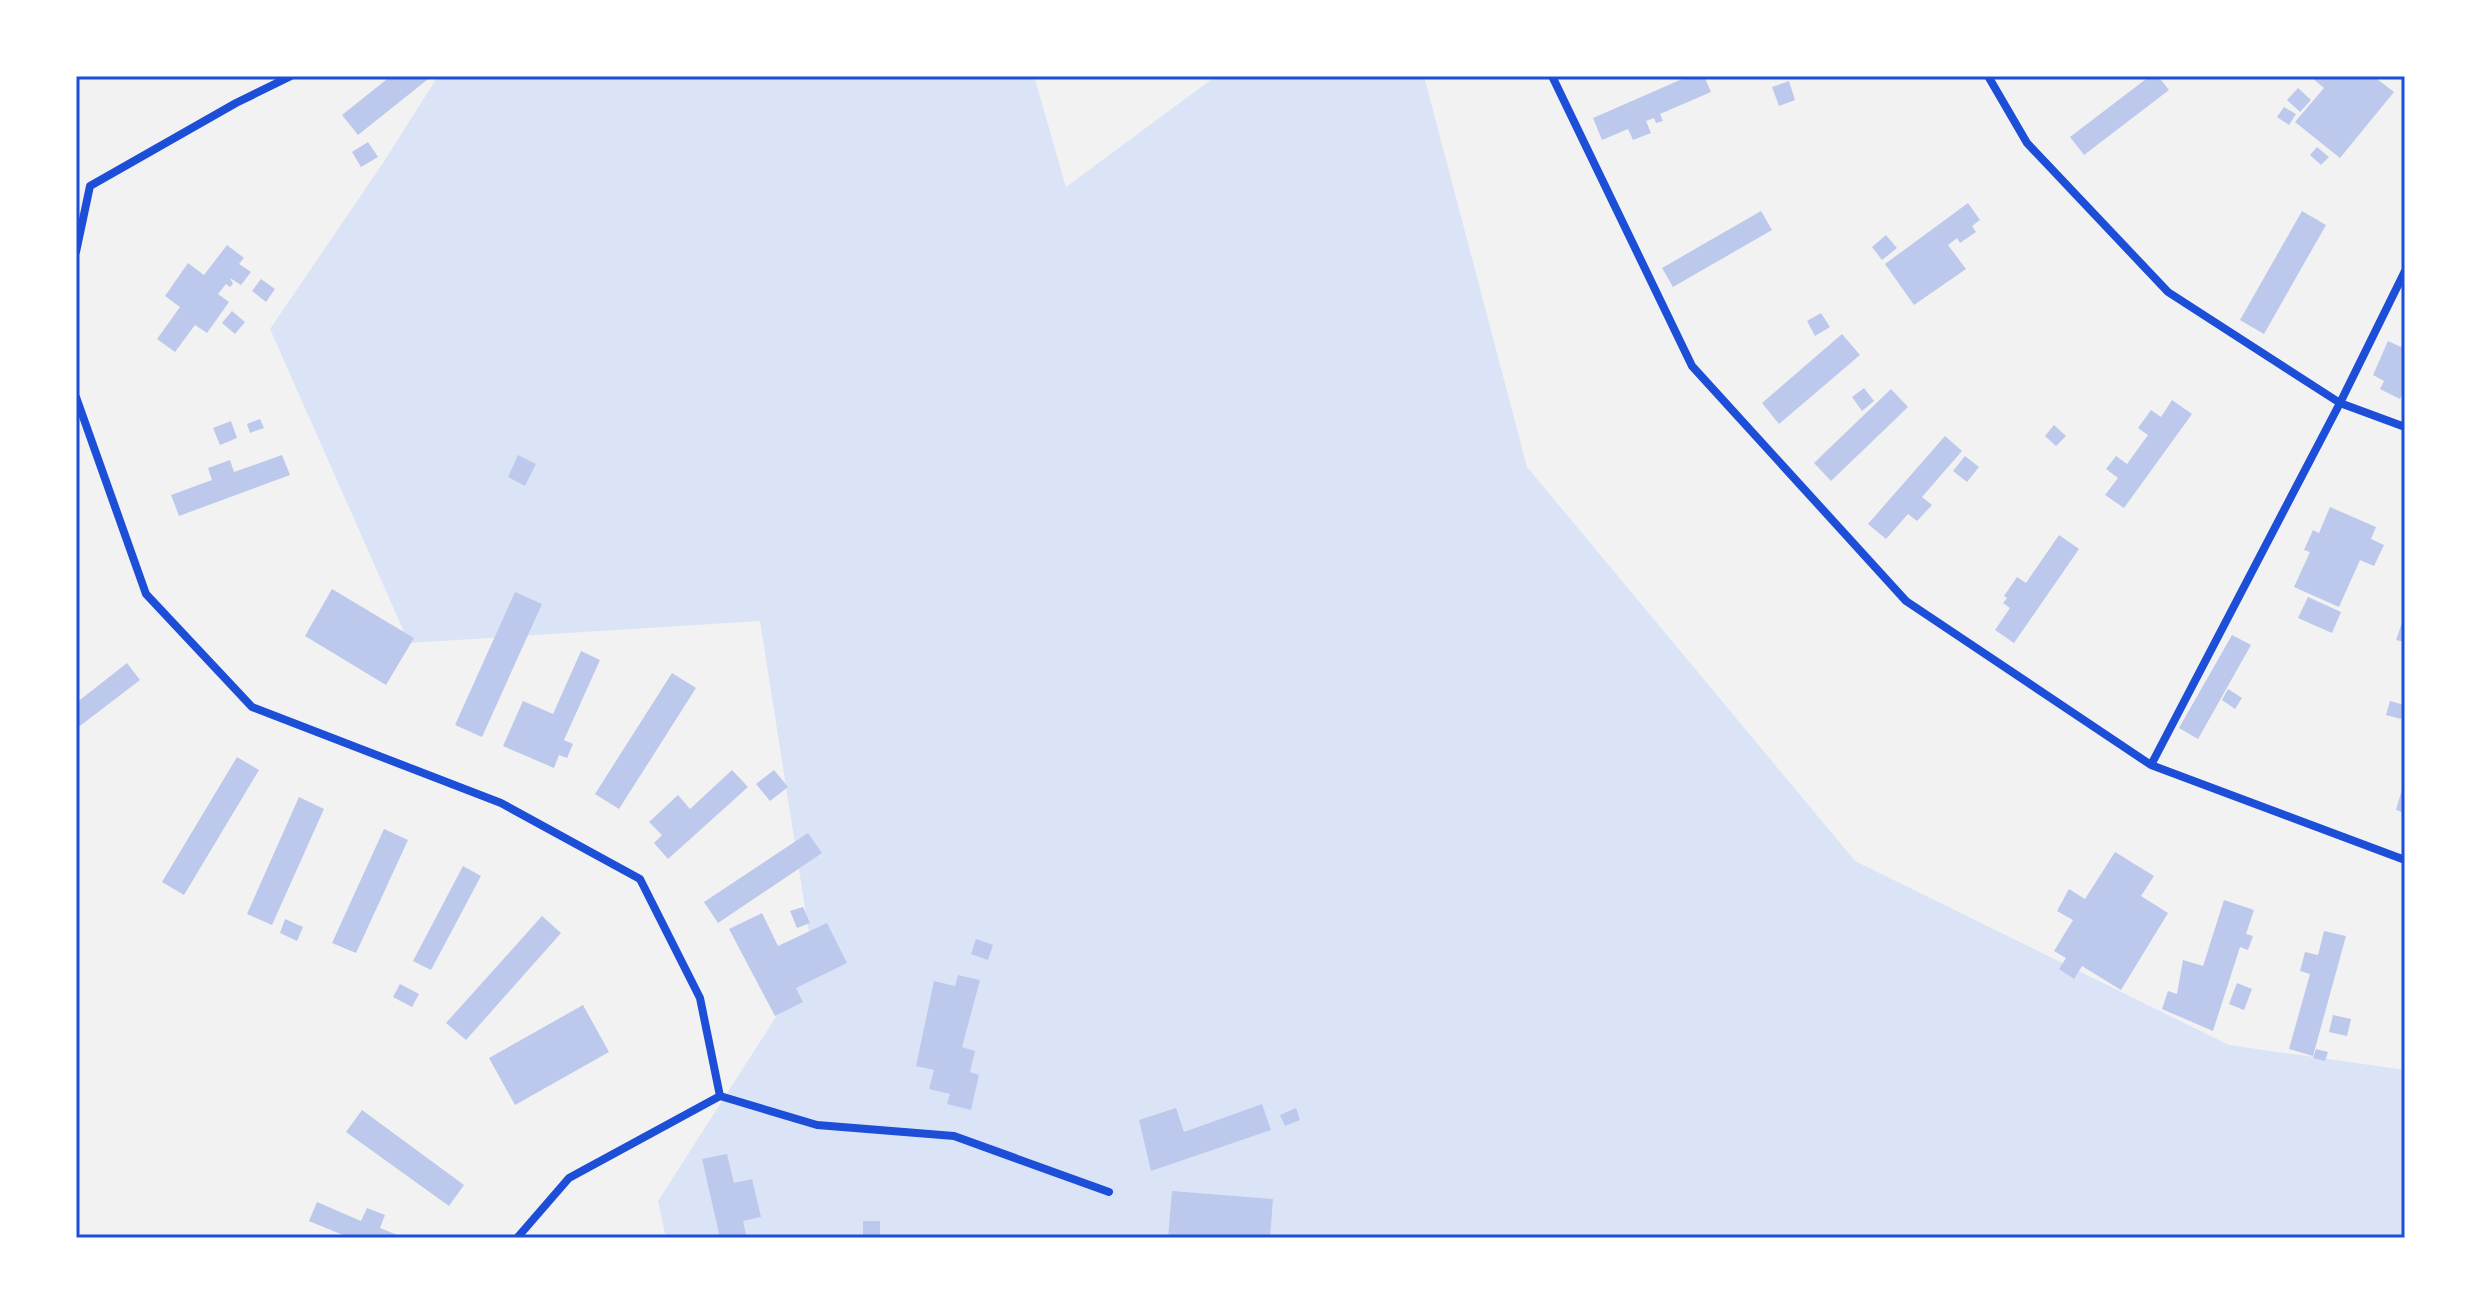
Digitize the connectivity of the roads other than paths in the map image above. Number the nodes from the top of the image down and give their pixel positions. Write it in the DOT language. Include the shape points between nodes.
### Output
graph roads {
  1 [pos="291,76"];
  2 [pos="1552,76"];
  3 [pos="1988,76"];
  4 [pos="76,252"];
  5 [pos="2405,271"];
  6 [pos="76,397"];
  7 [pos="2340,403"];
  8 [pos="2405,427"];
  9 [pos="2151,765"];
  10 [pos="2405,860"];
  11 [pos="720,1096"];
  12 [pos="1109,1192"];
  13 [pos="517,1238"];
  1 -- 4 [label="street" via="90,186"];
  2 -- 9 [label="street" via="1692,366 1906,601"];
  3 -- 7 [label="street" via="2027,143 2168,292"];
  5 -- 7 [label="street"];
  6 -- 11 [label="street" via="146,594 252,707 501,803 640,879 700,998"];
  7 -- 8 [label="street"];
  7 -- 9 [label="street"];
  9 -- 10 [label="street"];
  11 -- 12 [label="street" via="817,1125 954,1136"];
  11 -- 13 [label="street" via="569,1178"];
}
